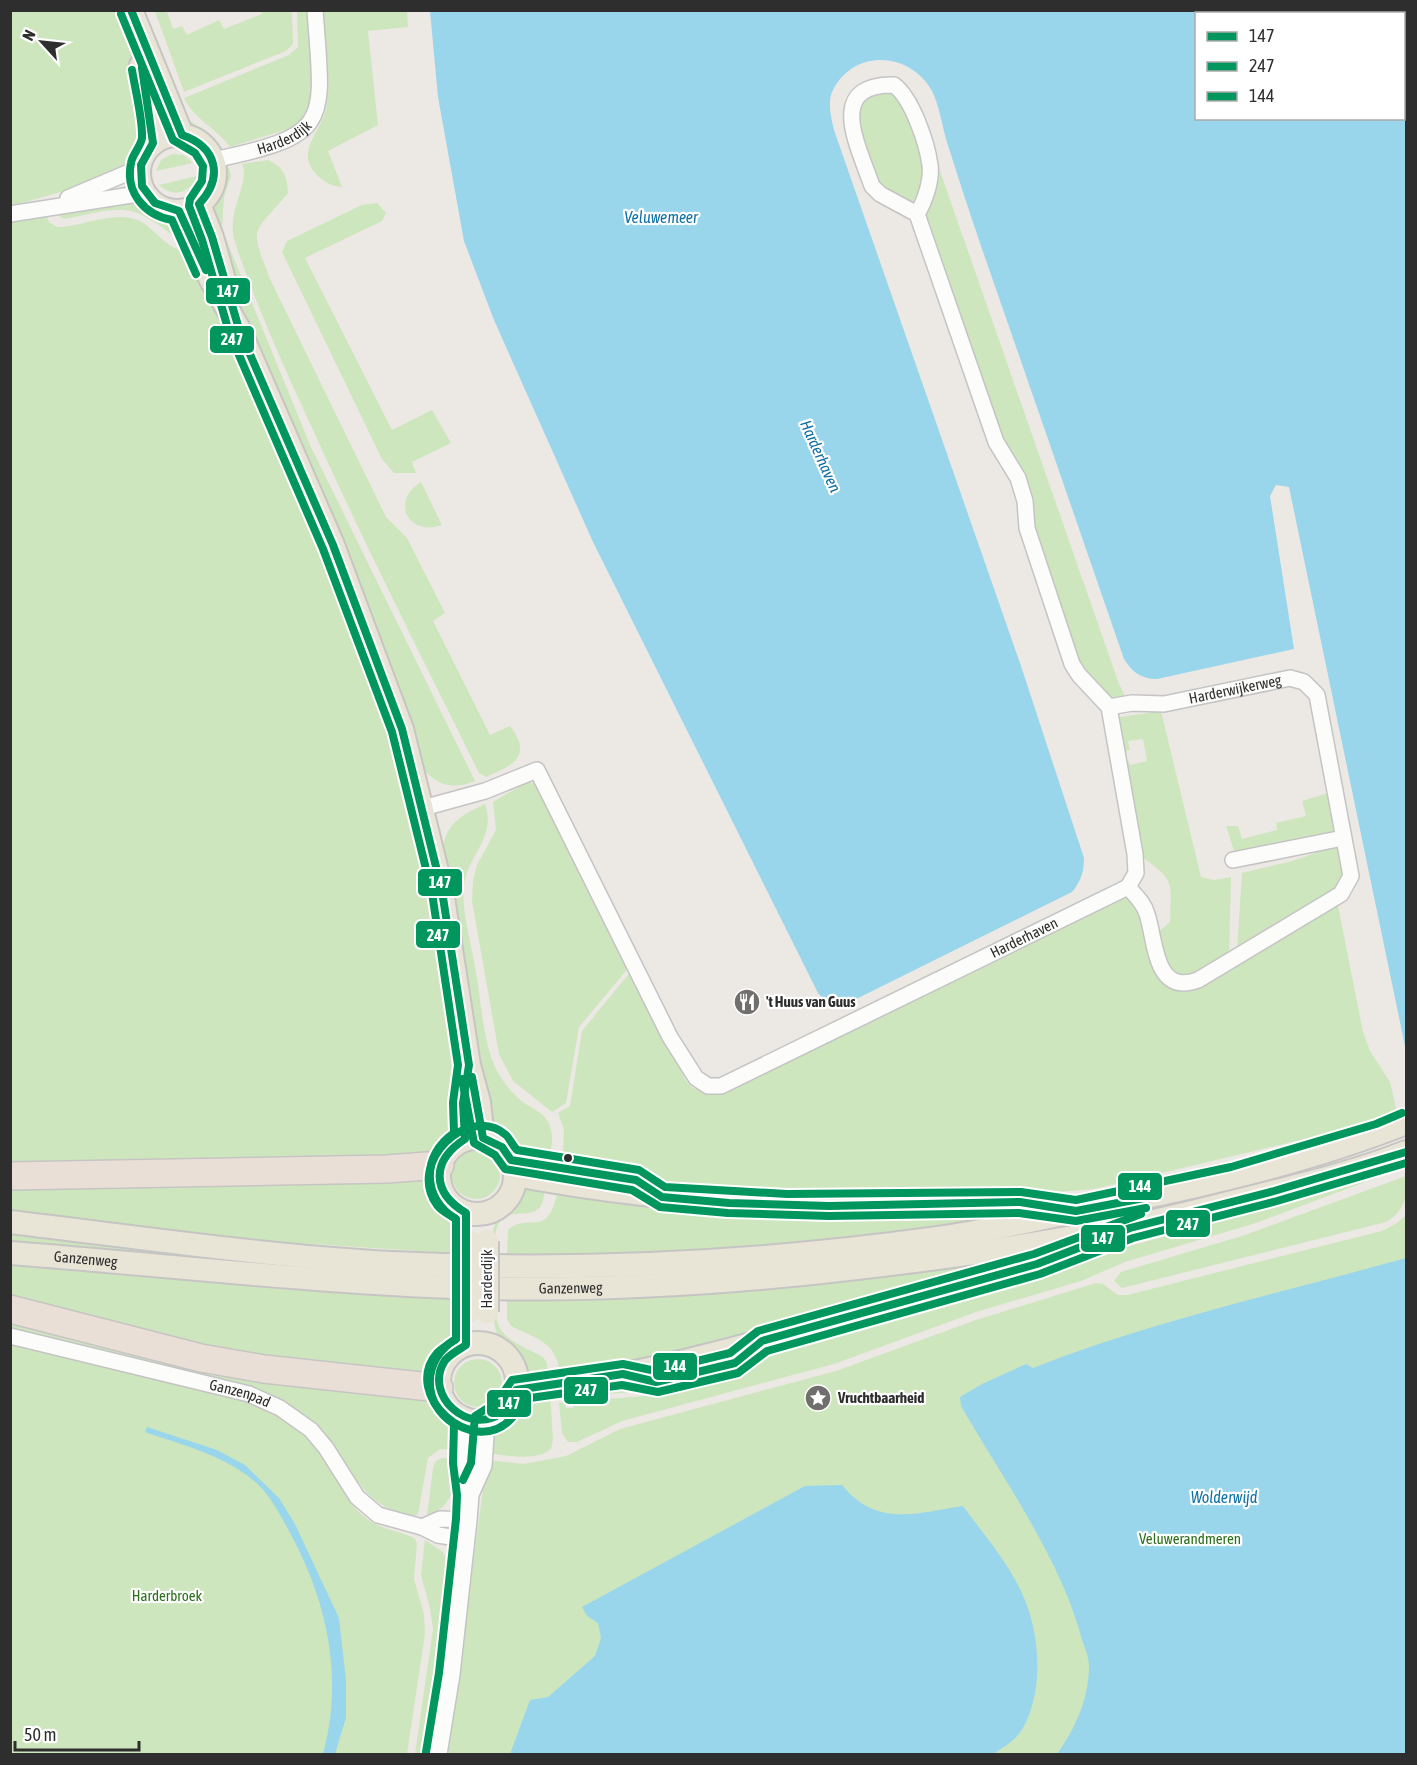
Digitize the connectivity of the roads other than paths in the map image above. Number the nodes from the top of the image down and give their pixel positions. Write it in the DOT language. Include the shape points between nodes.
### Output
graph roads {
  1 [pos="315,10"];
  2 [pos="132,13"];
  3 [pos="182,135"];
  4 [pos="153,143"];
  5 [pos="213,160"];
  6 [pos="139,168"];
  7 [pos="144,193"];
  8 [pos="49,207"];
  9 [pos="189,207"];
  10 [pos="10,214"];
  11 [pos="917,214"];
  12 [pos="1109,707"];
  13 [pos="423,808"];
  14 [pos="1343,838"];
  15 [pos="1233,860"];
  16 [pos="1128,886"];
  17 [pos="1407,1123"];
  18 [pos="474,1139"];
  19 [pos="1407,1152"];
  20 [pos="440,1165"];
  21 [pos="515,1175"];
  22 [pos="10,1176"];
  23 [pos="1076,1211"];
  24 [pos="477,1213"];
  25 [pos="10,1222"];
  26 [pos="1130,1227"];
  27 [pos="10,1253"];
  28 [pos="10,1309"];
  29 [pos="477,1312"];
  30 [pos="10,1336"];
  31 [pos="489,1344"];
  32 [pos="466,1345"];
  33 [pos="439,1388"];
  34 [pos="516,1390"];
  35 [pos="475,1420"];
  36 [pos="465,1530"];
  37 [pos="436,1755"];
  1 -- 5 [label="street, Harderdijk" via="321,94 313,121 289,140"];
  2 -- 3 [label="main road"];
  2 -- 4 [label="main road"];
  3 -- 4 [label="main road" via="167,136"];
  3 -- 5 [label="main road" via="200,143"];
  4 -- 6 [label="main road"];
  5 -- 9 [label="main road" via="213,184"];
  6 -- 7 [label="main road"];
  6 -- 8 [label="street"];
  7 -- 8 [label="street"];
  7 -- 9 [label="main road" via="164,209"];
  8 -- 10 [label="street"];
  9 -- 13 [label="main road" via="202,262 239,329 355,600 402,729"];
  11 -- 11 [label="street" via="872,186 851,115 858,93 868,87 894,86 904,93 911,106 930,166 928,188"];
  11 -- 12 [label="street" via="996,442 1018,478 1025,501 1026,528 1072,664"];
  12 -- 14 [label="street, Harderwijkerweg" via="1164,704 1290,678 1305,682 1317,695"];
  12 -- 16 [label="street" via="1136,854 1136,873"];
  13 -- 16 [label="street, Harderhaven" via="485,791 537,770 670,1037 696,1078 708,1086 721,1086"];
  13 -- 18 [label="main road" via="442,891 469,1065 463,1103"];
  14 -- 15 [label="street"];
  14 -- 16 [label="street, Harderwijkerweg" via="1351,876 1341,894 1191,982 1176,981 1161,970 1146,912"];
  17 -- 23 [label="main road, Ganzenweg" via="1234,1177"];
  18 -- 20 [label="main road" via="450,1149"];
  18 -- 21 [label="main road" via="502,1147"];
  19 -- 26 [label="main road"];
  20 -- 22 [label="highway" via="387,1170"];
  20 -- 24 [label="main road" via="439,1185 443,1194 457,1209"];
  21 -- 23 [label="main road" via="632,1194 729,1203 829,1206 1020,1202"];
  21 -- 24 [label="main road" via="504,1202"];
  23 -- 25 [label="main road, Ganzenweg" via="940,1237 846,1249 658,1264 544,1266 380,1262"];
  24 -- 29 [label="main road, Harderdijk, bridge"];
  26 -- 27 [label="main road, Ganzenweg" via="943,1258 760,1279 546,1288 388,1284"];
  26 -- 34 [label="main road" via="1037,1264 762,1341 623,1374"];
  28 -- 33 [label="highway" via="211,1360"];
  29 -- 31 [label="main road, Harderdijk"];
  29 -- 32 [label="main road, Harderdijk"];
  30 -- 36 [label="street, Ganzenpad" via="249,1394 280,1408 311,1430 367,1506 378,1515 422,1527 440,1519"];
  31 -- 32 [label="main road"];
  31 -- 34 [label="main road" via="511,1362"];
  32 -- 33 [label="main road" via="444,1362"];
  33 -- 35 [label="main road" via="448,1407"];
  34 -- 35 [label="main road" via="503,1413"];
  35 -- 36 [label="main road" via="481,1465 468,1495"];
  36 -- 37 [label="main road"];
}
